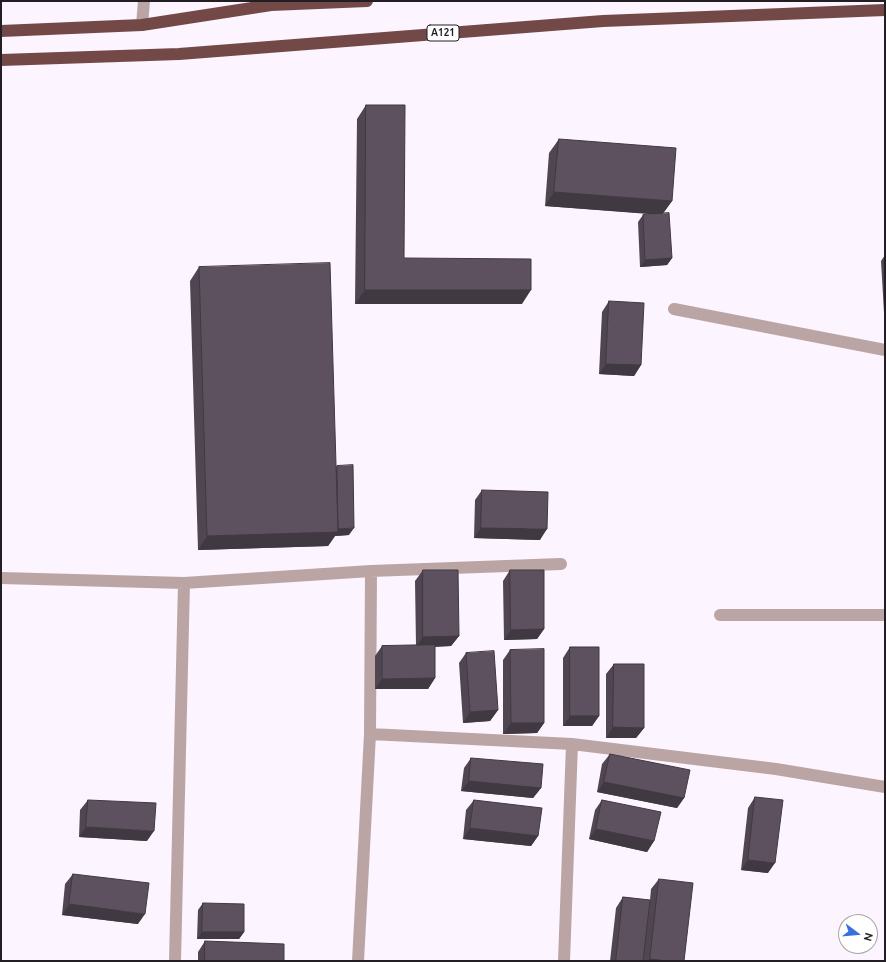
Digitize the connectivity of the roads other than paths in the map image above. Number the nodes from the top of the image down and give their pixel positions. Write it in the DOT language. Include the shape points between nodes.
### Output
graph roads {
  1 [pos="144,1"];
  2 [pos="367,1"];
  3 [pos="242,6"];
  4 [pos="885,10"];
  5 [pos="142,25"];
  6 [pos="1,31"];
  7 [pos="1,60"];
  8 [pos="674,309"];
  9 [pos="885,350"];
  10 [pos="561,564"];
  11 [pos="371,572"];
  12 [pos="1,578"];
  13 [pos="184,583"];
  14 [pos="720,615"];
  15 [pos="885,615"];
  16 [pos="370,734"];
  17 [pos="572,744"];
  18 [pos="885,787"];
  19 [pos="175,961"];
  20 [pos="358,961"];
  21 [pos="564,961"];
  1 -- 5 [label="street"];
  2 -- 3 [label="highway"];
  3 -- 5 [label="highway"];
  4 -- 7 [label="highway, A121" via="603,21 179,54"];
  5 -- 6 [label="highway"];
  8 -- 9 [label="street"];
  10 -- 11 [label="street"];
  11 -- 13 [label="street"];
  11 -- 16 [label="street"];
  12 -- 13 [label="street"];
  13 -- 19 [label="street"];
  14 -- 15 [label="street"];
  16 -- 17 [label="street"];
  16 -- 20 [label="street"];
  17 -- 18 [label="street" via="776,769"];
  17 -- 21 [label="street"];
}
